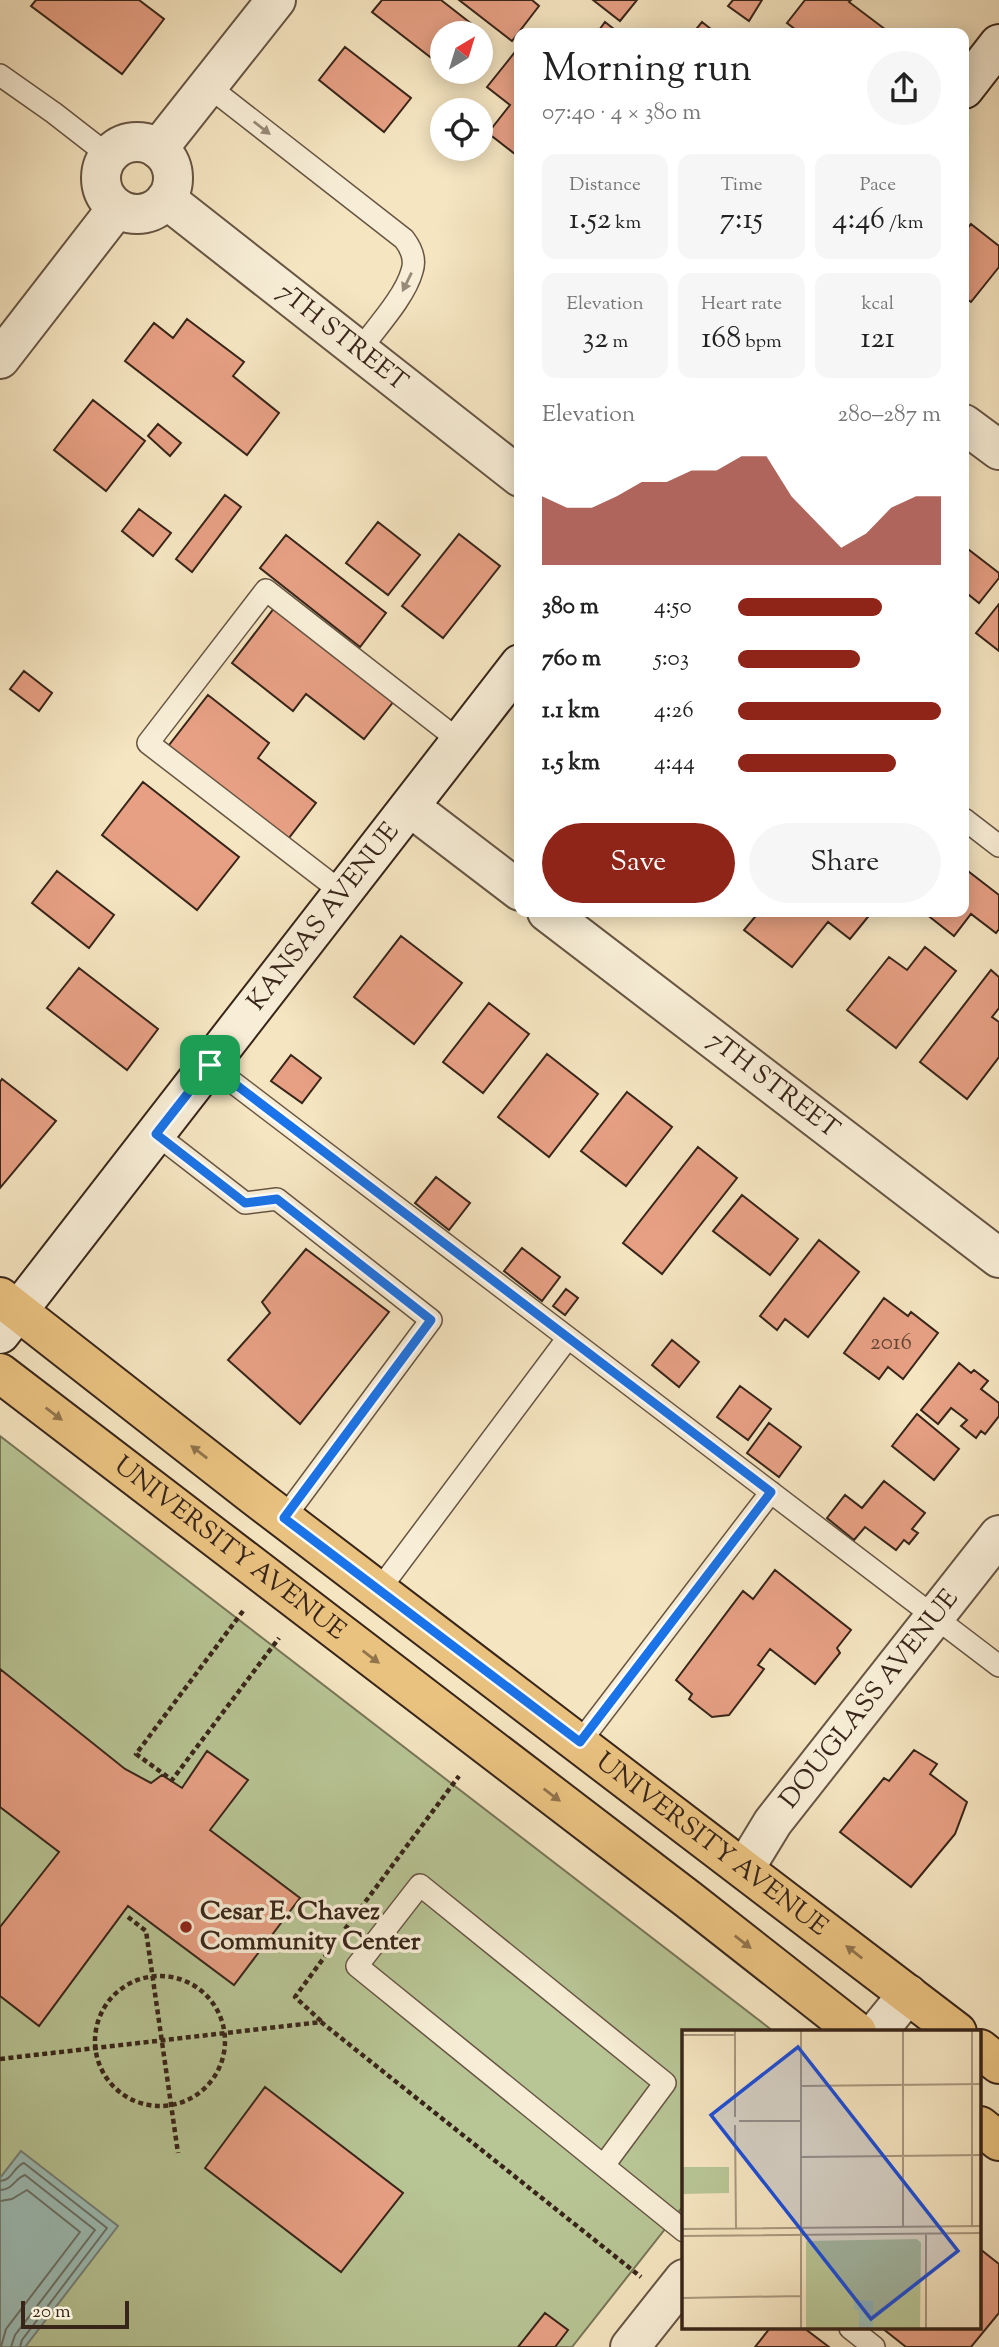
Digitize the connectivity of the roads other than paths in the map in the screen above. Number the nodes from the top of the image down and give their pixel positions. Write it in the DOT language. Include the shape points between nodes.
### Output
graph roads {
  1 [pos="276,0"];
  2 [pos="999,44"];
  3 [pos="0,75"];
  4 [pos="969,83"];
  5 [pos="208,86"];
  6 [pos="158,149"];
  7 [pos="108,155"];
  8 [pos="166,199"];
  9 [pos="117,208"];
  10 [pos="359,351"];
  11 [pos="0,359"];
  12 [pos="969,428"];
  13 [pos="999,450"];
  14 [pos="514,472"];
  15 [pos="514,672"];
  16 [pos="461,742"];
  17 [pos="410,807"];
  18 [pos="969,823"];
  19 [pos="999,846"];
  20 [pos="514,886"];
  21 [pos="343,893"];
  22 [pos="554,917"];
  23 [pos="210,1065"];
  24 [pos="156,1134"];
  25 [pos="999,1258"];
  26 [pos="6,1314"];
  27 [pos="567,1339"];
  28 [pos="0,1373"];
  29 [pos="771,1492"];
  30 [pos="284,1518"];
  31 [pos="999,1535"];
  32 [pos="379,1590"];
  33 [pos="933,1616"];
  34 [pos="999,1667"];
  35 [pos="580,1742"];
  36 [pos="745,1868"];
  37 [pos="908,1994"];
  38 [pos="854,2030"];
  39 [pos="879,2030"];
  40 [pos="954,2030"];
  41 [pos="982,2051"];
  42 [pos="999,2064"];
  43 [pos="982,2128"];
  44 [pos="999,2141"];
  45 [pos="604,2165"];
  46 [pos="682,2229"];
  47 [pos="682,2281"];
  48 [pos="853,2330"];
  49 [pos="630,2347"];
  50 [pos="874,2347"];
  1 -- 5 [label="street"];
  2 -- 4 [label="street"];
  3 -- 7 [label="lane"];
  5 -- 6 [label="street"];
  5 -- 10 [label="lane, one-way" via="410,247 413,270"];
  6 -- 7 [label="street" via="128,143"];
  6 -- 8 [label="street" via="173,172"];
  7 -- 9 [label="street" via="101,177 103,189"];
  8 -- 9 [label="street" via="140,214"];
  8 -- 10 [label="street, 7TH STREET"];
  9 -- 11 [label="street"];
  10 -- 14 [label="street, 7TH STREET"];
  12 -- 13 [label="street"];
  15 -- 16 [label="street, KANSAS AVENUE"];
  16 -- 17 [label="street, KANSAS AVENUE"];
  16 -- 21 [label="lane" via="266,590 148,743"];
  17 -- 20 [label="street"];
  17 -- 21 [label="street, KANSAS AVENUE"];
  18 -- 19 [label="lane"];
  21 -- 23 [label="street, KANSAS AVENUE"];
  22 -- 25 [label="street, 7TH STREET"];
  23 -- 24 [label="street, KANSAS AVENUE"];
  23 -- 27 [label="lane"];
  24 -- 26 [label="street, KANSAS AVENUE"];
  24 -- 30 [label="lane" via="245,1203 277,1199 431,1320"];
  30 -- 26 [label="main road, UNIVERSITY AVENUE, one-way"];
  27 -- 29 [label="lane"];
  27 -- 32 [label="lane"];
  28 -- 38 [label="main road, UNIVERSITY AVENUE, one-way"];
  29 -- 33 [label="lane"];
  29 -- 35 [label="lane"];
  30 -- 32 [label="main road, UNIVERSITY AVENUE"];
  31 -- 33 [label="street, DOUGLASS AVENUE"];
  32 -- 35 [label="main road, UNIVERSITY AVENUE"];
  33 -- 34 [label="lane"];
  33 -- 36 [label="street, DOUGLASS AVENUE" via="773,1822"];
  35 -- 36 [label="main road, UNIVERSITY AVENUE"];
  37 -- 36 [label="main road, UNIVERSITY AVENUE, one-way"];
  37 -- 39 [label="street"];
  37 -- 40 [label="main road, UNIVERSITY AVENUE"];
  41 -- 42 [label="main road"];
  43 -- 44 [label="main road"];
  45 -- 45 [label="lane" via="358,1966 420,1885 665,2083"];
  45 -- 46 [label="lane"];
  47 -- 49 [label="street"];
  48 -- 50 [label="lane"];
}
